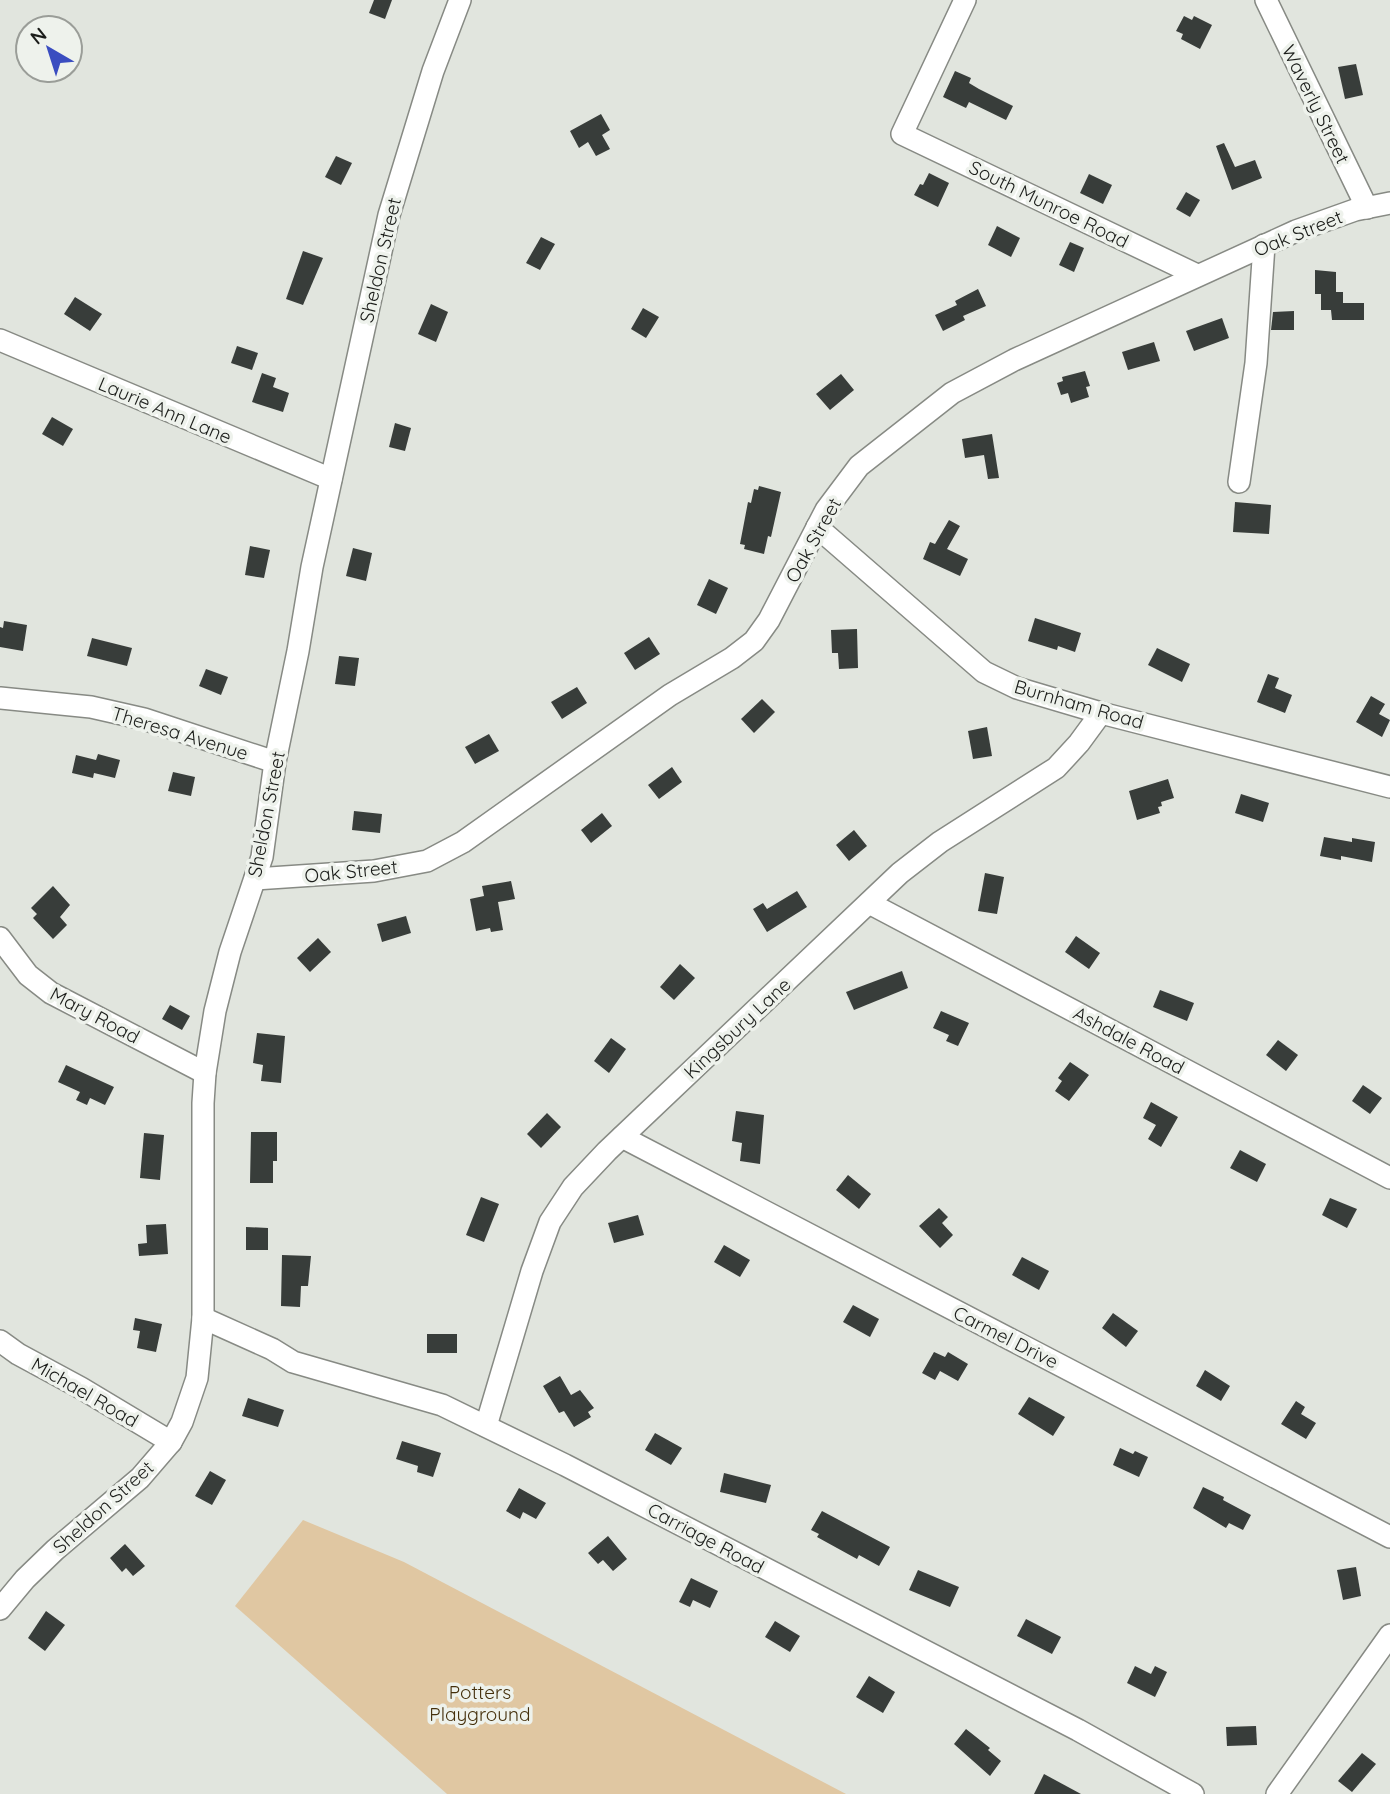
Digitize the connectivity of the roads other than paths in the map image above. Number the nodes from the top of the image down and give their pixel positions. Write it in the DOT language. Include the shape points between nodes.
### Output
graph roads {
  1 [pos="460,0"];
  2 [pos="965,0"];
  3 [pos="1266,0"];
  4 [pos="1390,204"];
  5 [pos="1367,208"];
  6 [pos="1264,245"];
  7 [pos="1197,275"];
  8 [pos="0,340"];
  9 [pos="331,480"];
  10 [pos="1239,482"];
  11 [pos="817,527"];
  12 [pos="0,698"];
  13 [pos="1101,713"];
  14 [pos="275,762"];
  15 [pos="1390,787"];
  16 [pos="255,879"];
  17 [pos="869,903"];
  18 [pos="0,938"];
  19 [pos="205,1073"];
  20 [pos="622,1137"];
  21 [pos="1390,1178"];
  22 [pos="203,1318"];
  23 [pos="0,1341"];
  24 [pos="486,1426"];
  25 [pos="171,1441"];
  26 [pos="1390,1537"];
  27 [pos="0,1609"];
  28 [pos="1390,1635"];
  29 [pos="1193,1794"];
  30 [pos="1277,1794"];
  1 -- 9 [label="street, Sheldon Street" via="389,215"];
  2 -- 7 [label="street, South Munroe Road" via="902,134"];
  3 -- 5 [label="street, Waverly Street"];
  4 -- 5 [label="street, Oak Street"];
  5 -- 6 [label="street, Oak Street"];
  6 -- 7 [label="street, Oak Street"];
  6 -- 10 [label="street" via="1256,363"];
  7 -- 11 [label="street, Oak Street" via="952,393 859,466"];
  8 -- 9 [label="street, Laurie Ann Lane"];
  9 -- 14 [label="street, Sheldon Street"];
  11 -- 13 [label="street, Burnham Road" via="984,671 1017,688"];
  11 -- 16 [label="street, Oak Street" via="754,641 463,842 427,861 374,871"];
  12 -- 14 [label="street, Theresa Avenue" via="91,707 144,719"];
  13 -- 15 [label="street, Burnham Road"];
  13 -- 17 [label="street, Kingsbury Lane" via="1056,768 940,842"];
  14 -- 16 [label="street, Sheldon Street"];
  16 -- 19 [label="street, Sheldon Street" via="215,1010"];
  17 -- 20 [label="street, Kingsbury Lane"];
  17 -- 21 [label="street, Ashdale Road"];
  18 -- 19 [label="street, Mary Road" via="27,975 51,993"];
  19 -- 22 [label="street, Sheldon Street"];
  20 -- 24 [label="street, Kingsbury Lane" via="573,1187 550,1222"];
  20 -- 26 [label="street, Carmel Drive"];
  22 -- 24 [label="street, Carriage Road" via="293,1362 443,1405"];
  22 -- 25 [label="street, Sheldon Street" via="197,1378"];
  23 -- 25 [label="street, Michael Road"];
  24 -- 29 [label="street, Carriage Road" via="1078,1730"];
  25 -- 27 [label="street, Sheldon Street" via="140,1478 55,1549"];
  28 -- 30 [label="street"];
}
